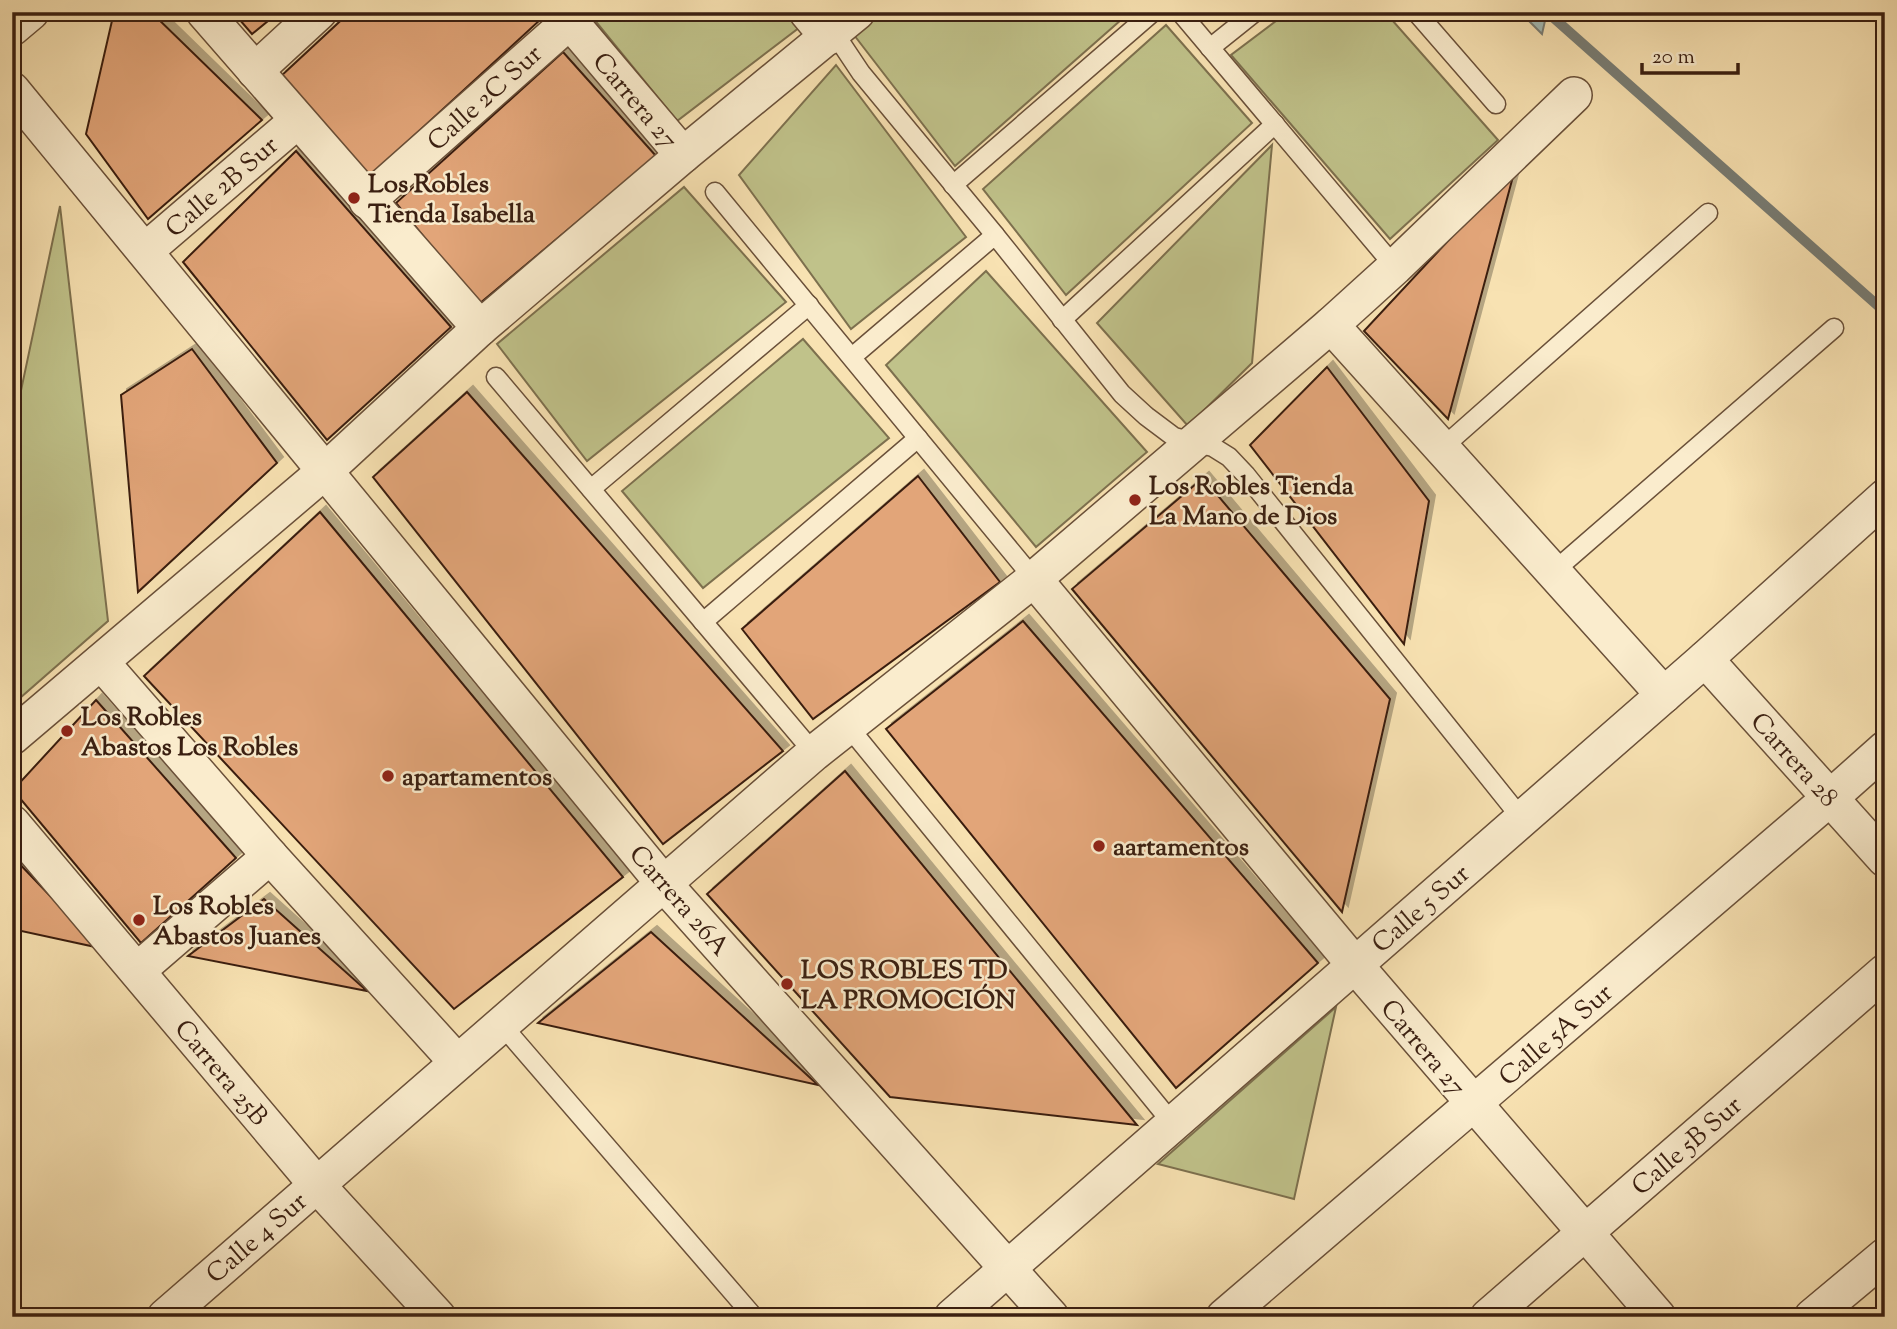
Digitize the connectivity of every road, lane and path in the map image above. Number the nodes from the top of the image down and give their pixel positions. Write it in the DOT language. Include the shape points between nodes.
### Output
graph roads {
  1 [pos="31,12"];
  2 [pos="204,12"];
  3 [pos="319,12"];
  4 [pos="857,12"];
  5 [pos="1153,12"];
  6 [pos="1180,12"];
  7 [pos="1255,12"];
  8 [pos="1416,12"];
  9 [pos="566,17"];
  10 [pos="818,25"];
  11 [pos="12,28"];
  12 [pos="1210,48"];
  13 [pos="256,71"];
  14 [pos="12,90"];
  15 [pos="1574,95"];
  16 [pos="1496,104"];
  17 [pos="297,121"];
  18 [pos="1275,124"];
  19 [pos="683,155"];
  20 [pos="953,185"];
  21 [pos="715,192"];
  22 [pos="367,201"];
  23 [pos="1708,213"];
  24 [pos="995,235"];
  25 [pos="145,251"];
  26 [pos="1395,267"];
  27 [pos="809,305"];
  28 [pos="1062,320"];
  29 [pos="1331,325"];
  30 [pos="480,328"];
  31 [pos="1834,328"];
  32 [pos="852,357"];
  33 [pos="496,377"];
  34 [pos="918,438"];
  35 [pos="1192,443"];
  36 [pos="1442,448"];
  37 [pos="324,472"];
  38 [pos="591,489"];
  39 [pos="1885,497"];
  40 [pos="1553,572"];
  41 [pos="1034,579"];
  42 [pos="703,622"];
  43 [pos="1705,659"];
  44 [pos="101,662"];
  45 [pos="1664,695"];
  46 [pos="847,725"];
  47 [pos="12,737"];
  48 [pos="1885,749"];
  49 [pos="814,753"];
  50 [pos="1830,799"];
  51 [pos="1522,819"];
  52 [pos="12,823"];
  53 [pos="270,856"];
  54 [pos="1885,859"];
  55 [pos="664,884"];
  56 [pos="1355,965"];
  57 [pos="138,970"];
  58 [pos="1885,972"];
  59 [pos="501,1024"];
  60 [pos="457,1062"];
  61 [pos="1473,1105"];
  62 [pos="1173,1124"];
  63 [pos="317,1185"];
  64 [pos="1585,1232"];
  65 [pos="1885,1256"];
  66 [pos="1009,1268"];
  67 [pos="432,1315"];
  68 [pos="164,1317"];
  69 [pos="754,1317"];
  70 [pos="952,1317"];
  71 [pos="1051,1317"];
  72 [pos="1224,1317"];
  73 [pos="1488,1317"];
  74 [pos="1658,1317"];
  75 [pos="1812,1317"];
  1 -- 11 [label="street"];
  2 -- 13 [label="street"];
  3 -- 13 [label="street"];
  4 -- 10 [label="street"];
  5 -- 20 [label="lane"];
  6 -- 12 [label="lane"];
  7 -- 12 [label="lane"];
  8 -- 16 [label="lane"];
  9 -- 19 [label="street, Carrera 27"];
  9 -- 22 [label="street, Calle 2C Sur"];
  10 -- 19 [label="street"];
  10 -- 20 [label="lane" via="841,43"];
  12 -- 18 [label="lane"];
  13 -- 17 [label="street"];
  14 -- 25 [label="street, Carrera 26A"];
  15 -- 26 [label="street, Calle 4 Sur"];
  17 -- 22 [label="street"];
  17 -- 25 [label="street, Calle 2B Sur"];
  18 -- 26 [label="lane"];
  18 -- 28 [label="lane"];
  19 -- 30 [label="street"];
  20 -- 24 [label="lane"];
  21 -- 27 [label="lane"];
  22 -- 30 [label="street"];
  23 -- 36 [label="lane"];
  24 -- 28 [label="lane"];
  24 -- 32 [label="lane"];
  25 -- 37 [label="street, Carrera 26A"];
  26 -- 29 [label="street, Calle 4 Sur"];
  27 -- 32 [label="lane"];
  27 -- 38 [label="lane"];
  28 -- 35 [label="lane" via="1122,394 1164,430"];
  29 -- 35 [label="street, Calle 4 Sur"];
  29 -- 36 [label="street"];
  30 -- 37 [label="street"];
  31 -- 40 [label="lane"];
  32 -- 34 [label="lane"];
  33 -- 38 [label="lane"];
  34 -- 41 [label="lane"];
  34 -- 42 [label="lane"];
  35 -- 41 [label="street, Calle 4 Sur"];
  35 -- 51 [label="lane" via="1213,447 1246,475"];
  36 -- 40 [label="street"];
  37 -- 44 [label="street"];
  37 -- 55 [label="street, Carrera 26A"];
  38 -- 42 [label="lane"];
  39 -- 43 [label="street, Calle 5 Sur"];
  40 -- 45 [label="street"];
  41 -- 46 [label="street, Calle 4 Sur"];
  41 -- 56 [label="street, Carrera 27"];
  42 -- 49 [label="lane"];
  43 -- 45 [label="street, Calle 5 Sur"];
  43 -- 50 [label="street, Carrera 28"];
  44 -- 47 [label="street"];
  44 -- 53 [label="street"];
  45 -- 51 [label="street, Calle 5 Sur"];
  46 -- 49 [label="street, Calle 4 Sur"];
  46 -- 62 [label="lane"];
  48 -- 50 [label="street, Calle 5A Sur"];
  49 -- 55 [label="street, Calle 4 Sur"];
  50 -- 54 [label="street, Carrera 28"];
  50 -- 61 [label="street, Calle 5A Sur"];
  51 -- 56 [label="street, Calle 5 Sur"];
  52 -- 57 [label="street, Carrera 25B"];
  53 -- 57 [label="street"];
  53 -- 60 [label="street"];
  55 -- 59 [label="street, Calle 4 Sur"];
  55 -- 66 [label="street, Carrera 26A"];
  56 -- 61 [label="street, Carrera 27"];
  56 -- 62 [label="street, Calle 5 Sur"];
  57 -- 63 [label="street, Carrera 25B"];
  58 -- 64 [label="street, Calle 5B Sur"];
  59 -- 60 [label="street, Calle 4 Sur"];
  59 -- 69 [label="lane"];
  60 -- 63 [label="street, Calle 4 Sur"];
  61 -- 64 [label="street, Carrera 27"];
  61 -- 72 [label="street, Calle 5A Sur"];
  62 -- 66 [label="street, Calle 5 Sur"];
  63 -- 67 [label="street, Carrera 25B"];
  63 -- 68 [label="street, Calle 4 Sur"];
  64 -- 73 [label="street, Calle 5B Sur"];
  64 -- 74 [label="street, Carrera 27"];
  65 -- 75 [label="street"];
  66 -- 70 [label="street, Calle 5 Sur"];
  66 -- 71 [label="street, Carrera 26A"];
}
